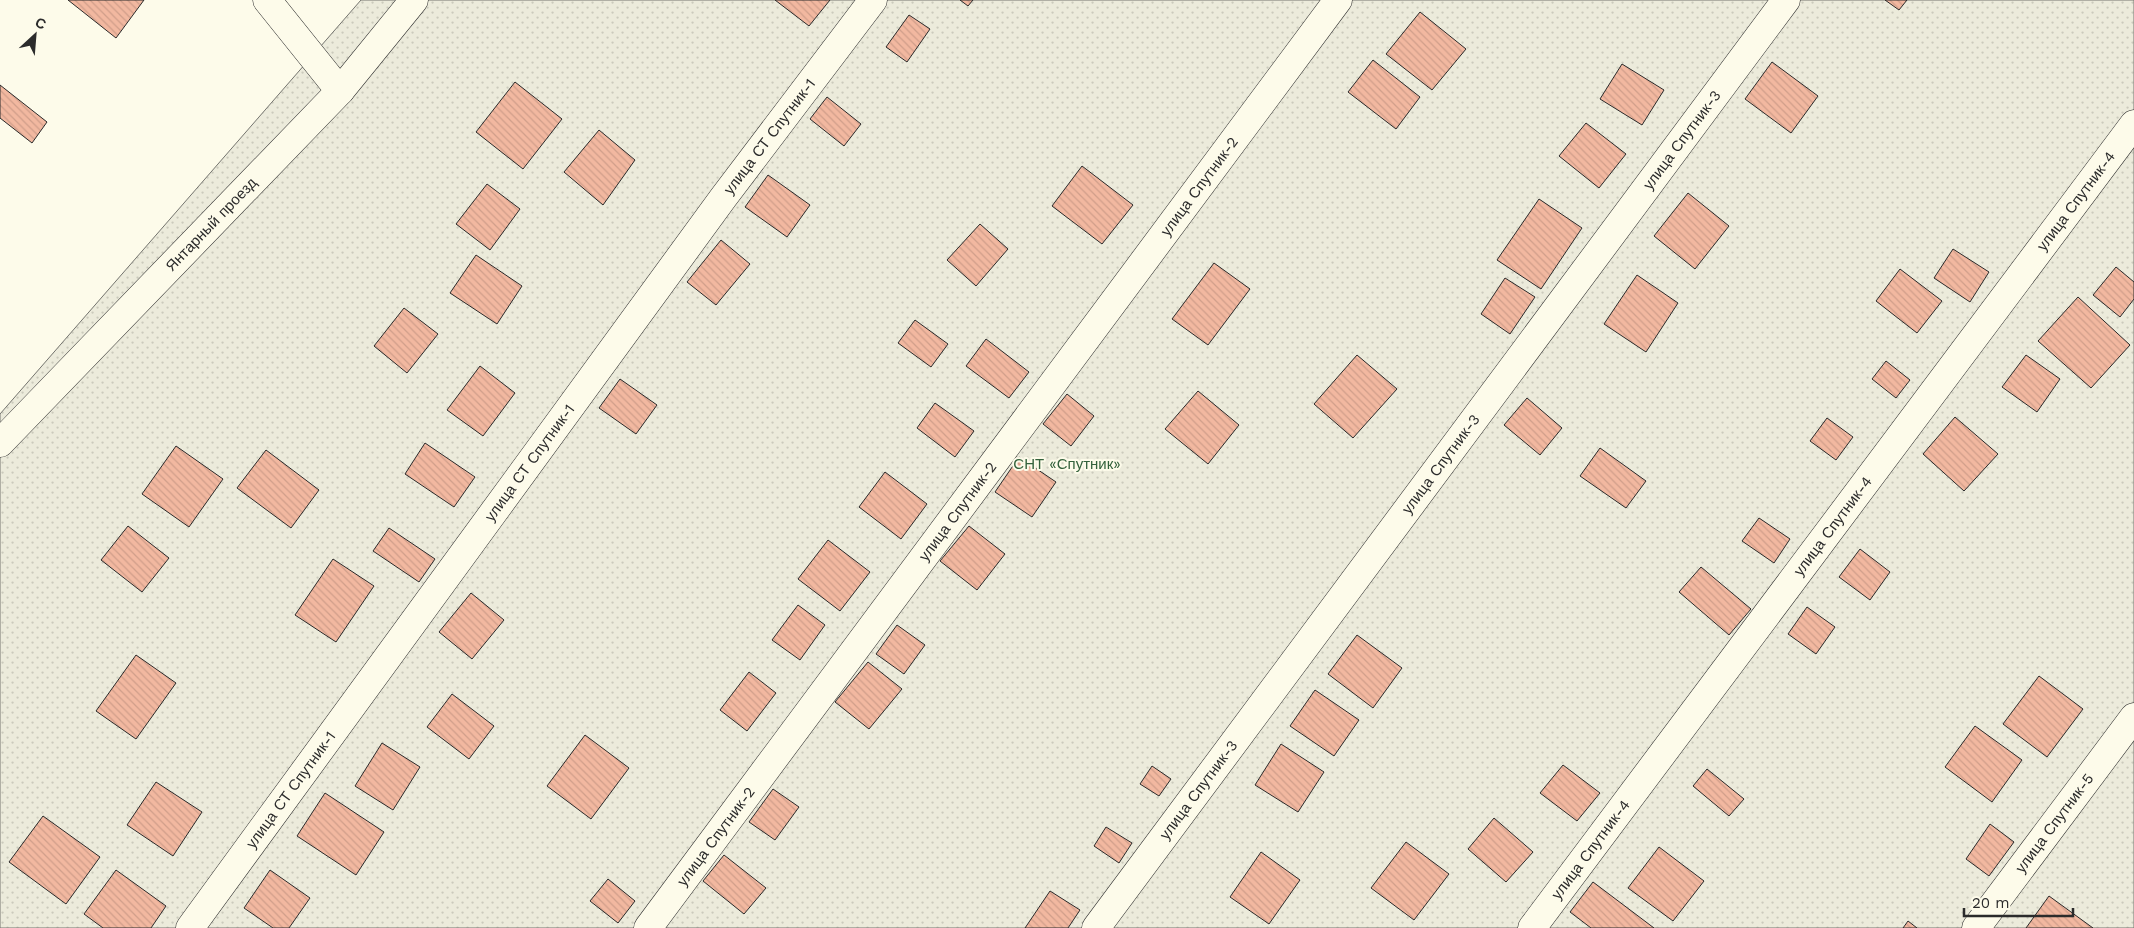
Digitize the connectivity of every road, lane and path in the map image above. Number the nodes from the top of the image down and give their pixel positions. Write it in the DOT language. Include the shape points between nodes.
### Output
graph roads {
  1 [pos="267,0"];
  2 [pos="414,0"];
  3 [pos="873,0"];
  4 [pos="1338,0"];
  5 [pos="1786,0"];
  6 [pos="340,91"];
  7 [pos="2134,124"];
  8 [pos="0,443"];
  9 [pos="2134,717"];
  10 [pos="190,928"];
  11 [pos="648,928"];
  12 [pos="1096,928"];
  13 [pos="1532,928"];
  14 [pos="1976,928"];
  1 -- 6 [label="street"];
  2 -- 6 [label="street, Янтарный проезд"];
  3 -- 10 [label="street, улица СТ Спутник-1" via="723,198"];
  4 -- 11 [label="street, улица Спутник-2"];
  5 -- 12 [label="street, улица Спутник-3"];
  6 -- 8 [label="street, Янтарный проезд"];
  7 -- 13 [label="street, улица Спутник-4"];
  9 -- 14 [label="street, улица Спутник-5"];
}
